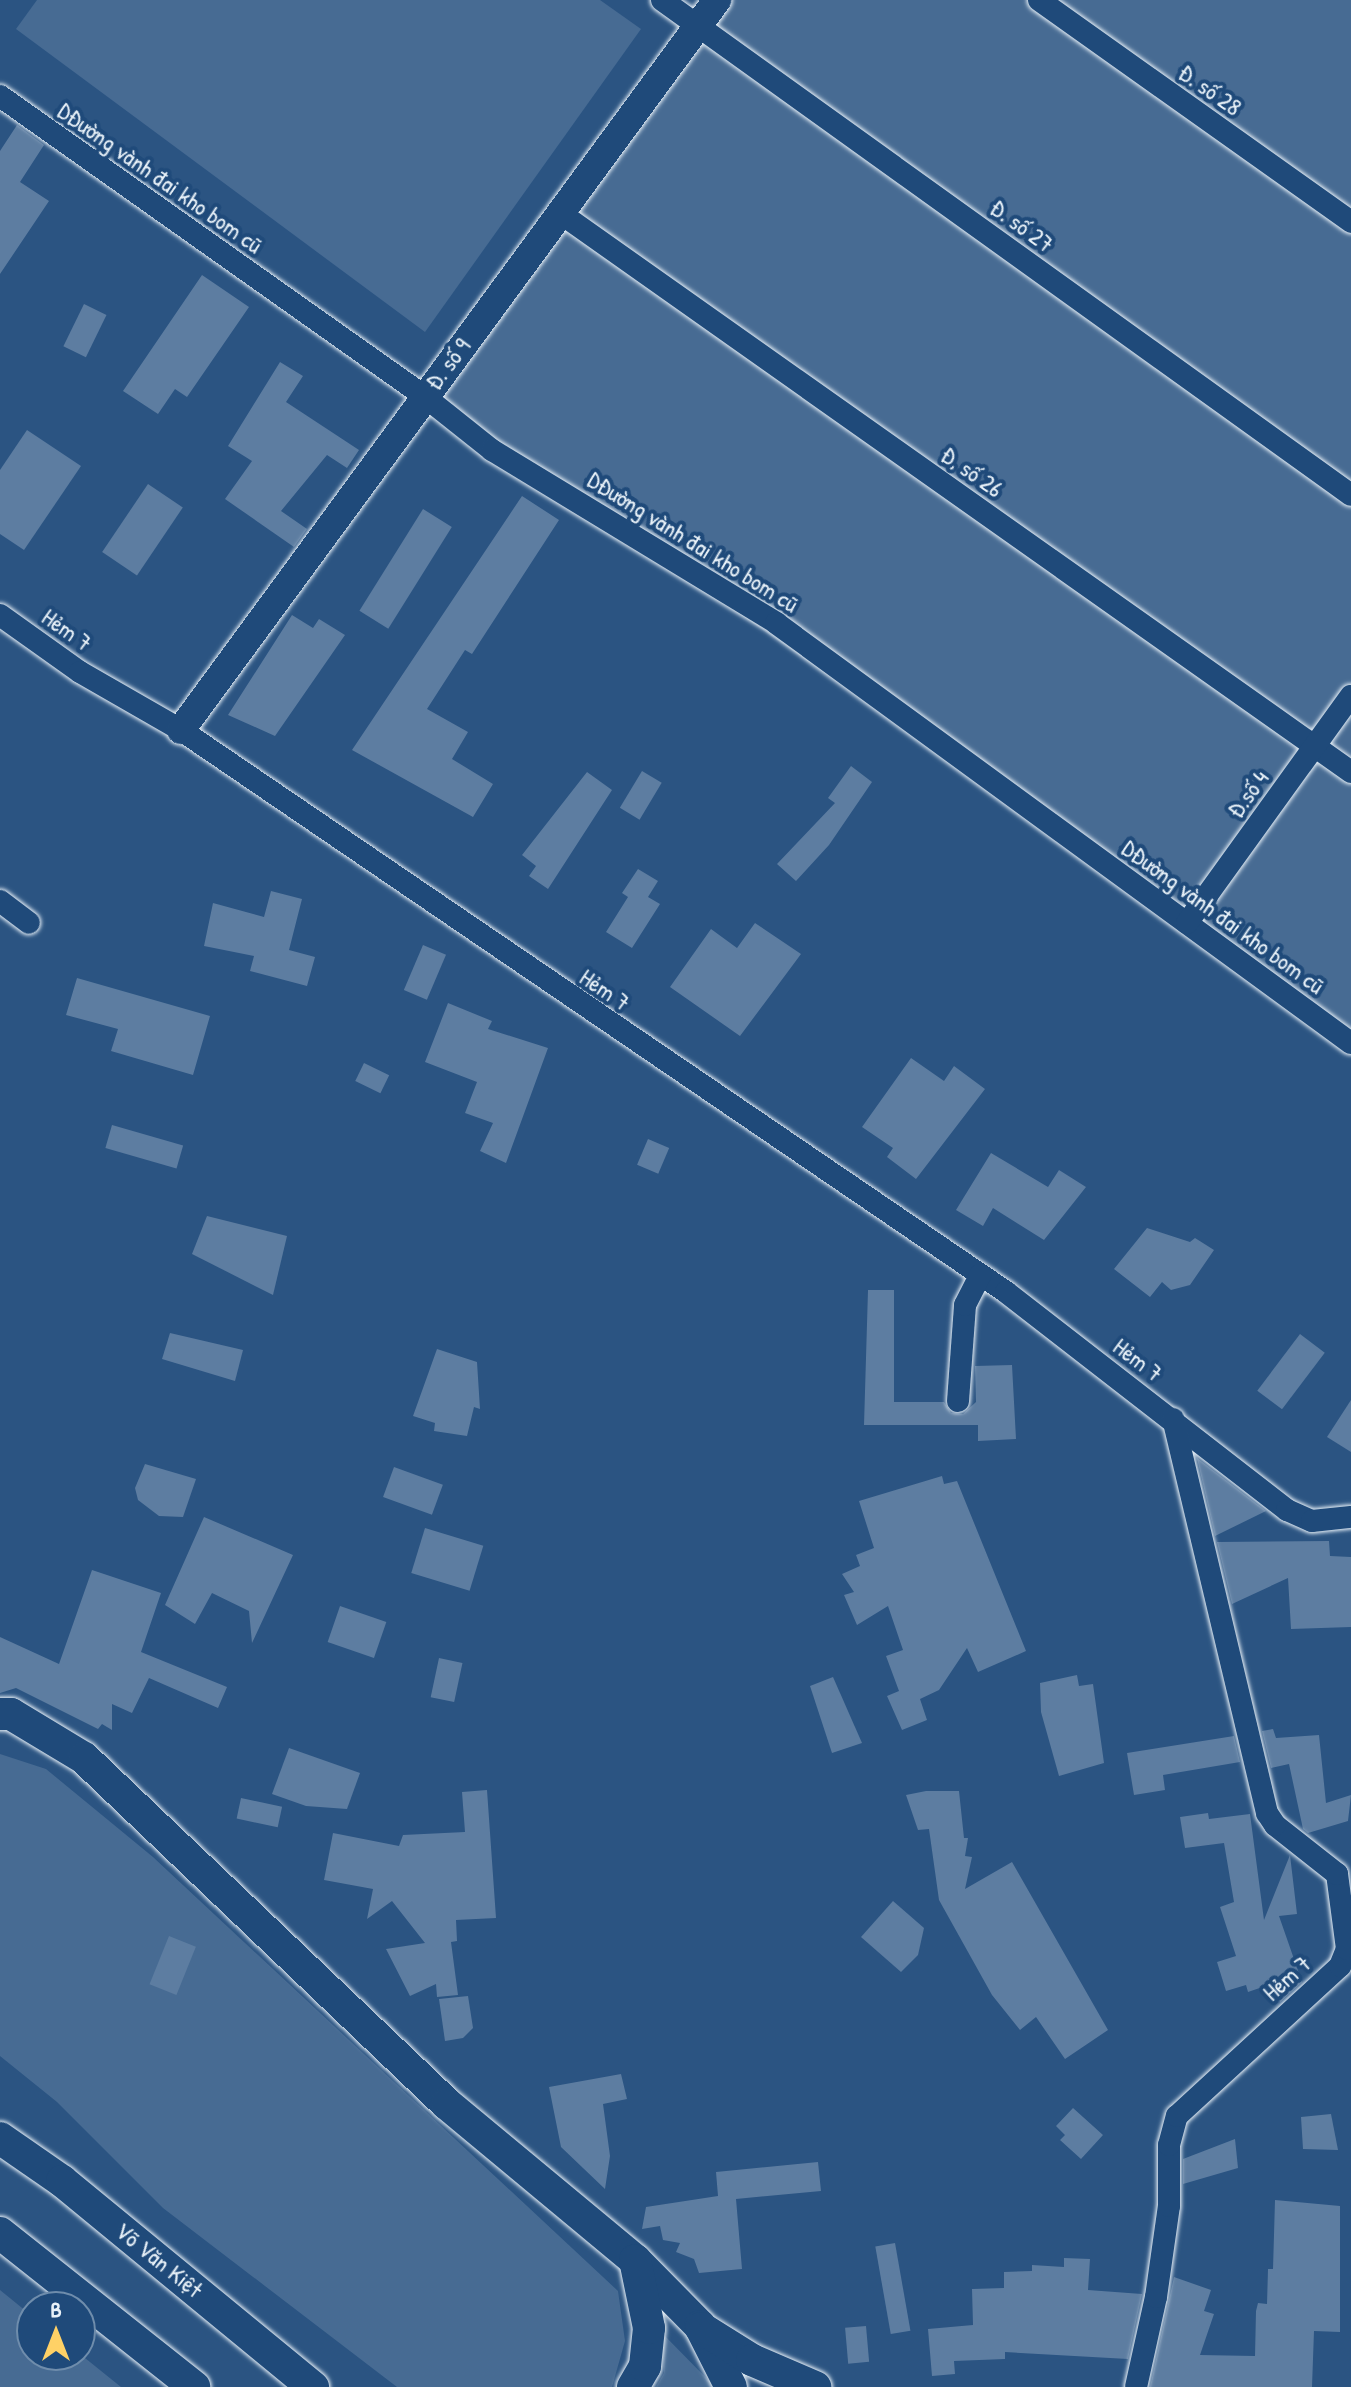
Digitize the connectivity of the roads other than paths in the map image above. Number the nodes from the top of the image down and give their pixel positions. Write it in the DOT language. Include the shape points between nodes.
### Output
graph roads {
  1 [pos="662,0"];
  2 [pos="717,0"];
  3 [pos="1039,0"];
  4 [pos="698,26"];
  5 [pos="0,96"];
  6 [pos="563,215"];
  7 [pos="1351,222"];
  8 [pos="424,396"];
  9 [pos="1351,495"];
  10 [pos="0,615"];
  11 [pos="776,623"];
  12 [pos="1351,696"];
  13 [pos="181,730"];
  14 [pos="1314,747"];
  15 [pos="1351,772"];
  16 [pos="0,901"];
  17 [pos="29,923"];
  18 [pos="1187,923"];
  19 [pos="1351,1044"];
  20 [pos="980,1275"];
  21 [pos="958,1401"];
  22 [pos="1173,1419"];
  23 [pos="1351,1517"];
  24 [pos="0,1714"];
  25 [pos="0,2138"];
  26 [pos="0,2233"];
  27 [pos="635,2260"];
  28 [pos="700,2326"];
  29 [pos="194,2387"];
  30 [pos="313,2387"];
  31 [pos="633,2387"];
  32 [pos="731,2387"];
  33 [pos="815,2387"];
  34 [pos="1136,2387"];
  1 -- 4 [label="street, Đ. số 27"];
  2 -- 4 [label="street, Đ. số 9"];
  3 -- 7 [label="street, Đ. số 28"];
  4 -- 6 [label="street, Đ. số 9"];
  4 -- 9 [label="street, Đ. số 27"];
  5 -- 8 [label="street, DĐường vành đai kho bom cũ"];
  6 -- 8 [label="street, Đ. số 9"];
  6 -- 14 [label="street, Đ, số 26"];
  8 -- 11 [label="street, DĐường vành đai kho bom cũ" via="492,450"];
  8 -- 13 [label="street, Đ. số 9"];
  10 -- 13 [label="street, Hẻm 7" via="80,672"];
  11 -- 18 [label="street, DĐường vành đai kho bom cũ"];
  11 -- 19 [label="street"];
  12 -- 14 [label="street, Đ.số 4"];
  13 -- 20 [label="street, Hẻm 7"];
  14 -- 15 [label="street, Đ, số 26"];
  14 -- 18 [label="street, Đ.số 4"];
  16 -- 17 [label="street"];
  18 -- 19 [label="street, DĐường vành đai kho bom cũ"];
  20 -- 21 [label="street" via="965,1305"];
  20 -- 22 [label="street, Hẻm 7"];
  22 -- 23 [label="street, Hẻm 7" via="1287,1510 1312,1521"];
  22 -- 34 [label="street, Hẻm 7" via="1267,1813 1337,1874 1347,1949 1340,1966 1177,2116 1171,2130 1169,2206 1156,2297"];
  24 -- 27 [label="main road" via="11,1714 84,1758 447,2104"];
  25 -- 30 [label="main road, Võ Văn Kiệt" via="62,2181"];
  26 -- 29 [label="main road"];
  27 -- 28 [label="main road"];
  27 -- 31 [label="main road" via="649,2328 645,2366"];
  28 -- 32 [label="main road"];
  28 -- 33 [label="main road" via="752,2360"];
}
